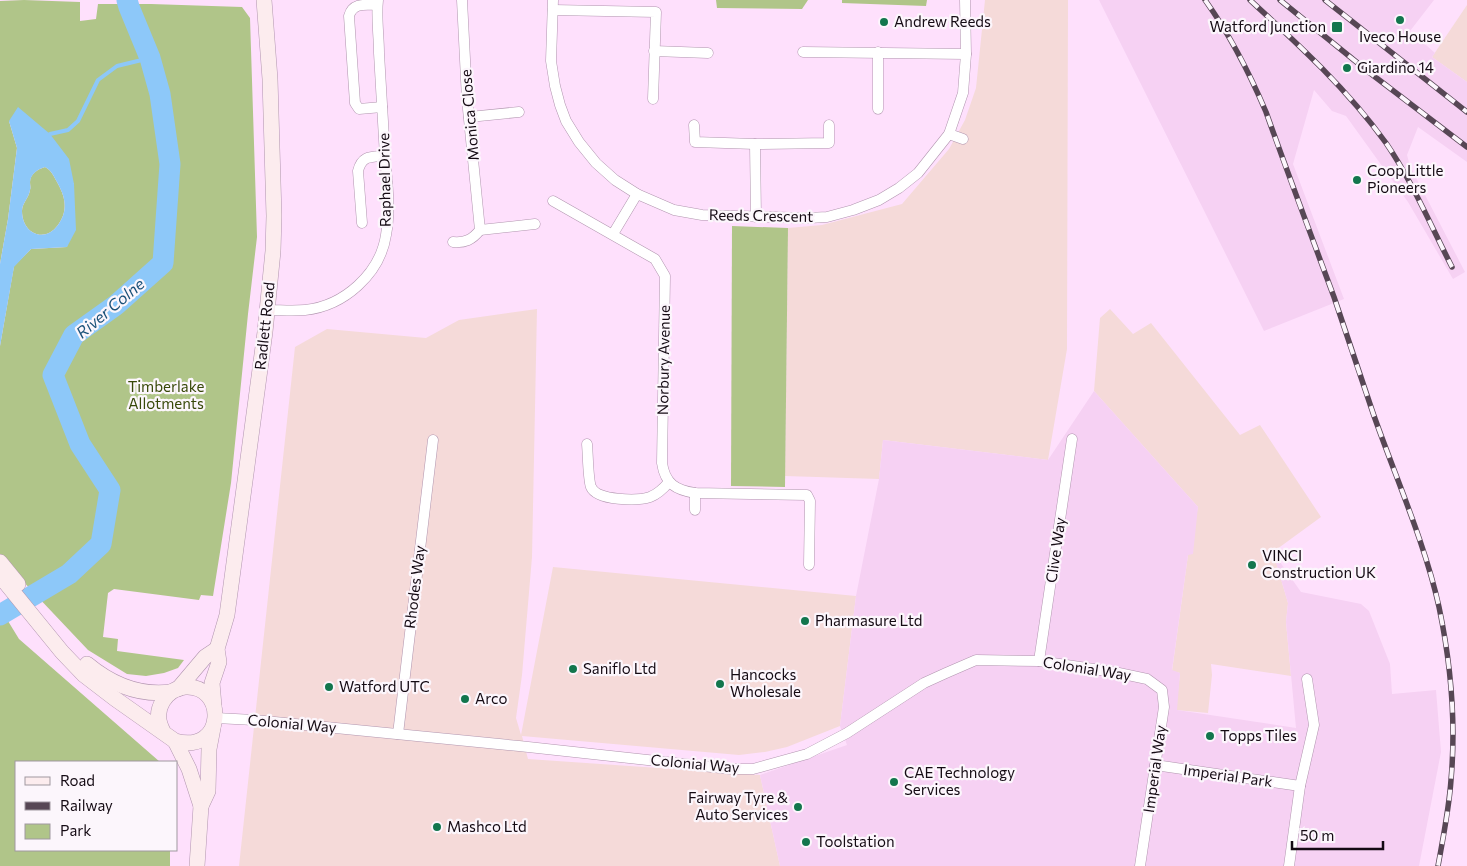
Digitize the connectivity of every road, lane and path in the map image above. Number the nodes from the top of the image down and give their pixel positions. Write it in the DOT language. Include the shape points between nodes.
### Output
graph roads {
  1 [pos="264,0"];
  2 [pos="462,0"];
  3 [pos="965,0"];
  4 [pos="377,2"];
  5 [pos="553,5"];
  6 [pos="654,52"];
  7 [pos="708,52"];
  8 [pos="803,52"];
  9 [pos="878,52"];
  10 [pos="966,54"];
  11 [pos="653,99"];
  12 [pos="382,107"];
  13 [pos="878,110"];
  14 [pos="519,112"];
  15 [pos="469,118"];
  16 [pos="694,125"];
  17 [pos="829,125"];
  18 [pos="949,134"];
  19 [pos="963,139"];
  20 [pos="754,144"];
  21 [pos="385,156"];
  22 [pos="636,194"];
  23 [pos="553,201"];
  24 [pos="756,216"];
  25 [pos="362,223"];
  26 [pos="535,224"];
  27 [pos="480,230"];
  28 [pos="612,234"];
  29 [pos="453,242"];
  30 [pos="267,310"];
  31 [pos="1072,439"];
  32 [pos="434,440"];
  33 [pos="587,444"];
  34 [pos="669,482"];
  35 [pos="695,493"];
  36 [pos="695,510"];
  37 [pos="0,562"];
  38 [pos="809,565"];
  39 [pos="6,578"];
  40 [pos="49,630"];
  41 [pos="217,649"];
  42 [pos="1039,661"];
  43 [pos="1307,679"];
  44 [pos="1147,680"];
  45 [pos="174,690"];
  46 [pos="214,717"];
  47 [pos="398,734"];
  48 [pos="170,737"];
  49 [pos="1155,765"];
  50 [pos="1300,786"];
  51 [pos="201,806"];
  52 [pos="197,866"];
  53 [pos="1140,866"];
  54 [pos="1289,866"];
  1 -- 30 [label="street, Radlett Road" via="274,216"];
  2 -- 15 [label="street, Monica Close"];
  3 -- 10 [label="street, Reeds Crescent"];
  4 -- 12 [label="street, Raphael Drive"];
  4 -- 12 [label="street" via="357,5 349,16 355,103 359,109"];
  5 -- 6 [label="street" via="656,12"];
  5 -- 22 [label="street, Reeds Crescent" via="551,61 566,121 596,163"];
  6 -- 7 [label="street"];
  6 -- 11 [label="street"];
  8 -- 9 [label="street"];
  9 -- 10 [label="street"];
  9 -- 13 [label="street"];
  10 -- 18 [label="street, Reeds Crescent" via="963,93"];
  12 -- 21 [label="street, Raphael Drive"];
  14 -- 15 [label="street"];
  15 -- 27 [label="street, Monica Close"];
  16 -- 20 [label="street" via="695,142"];
  17 -- 20 [label="street" via="829,143"];
  18 -- 19 [label="street"];
  18 -- 24 [label="street, Reeds Crescent" via="918,173 879,200 827,217"];
  20 -- 24 [label="street"];
  21 -- 25 [label="street" via="364,159 360,165"];
  21 -- 30 [label="street, Raphael Drive" via="388,196 386,237 368,275 347,294 329,304 306,310"];
  22 -- 24 [label="street, Reeds Crescent" via="674,210 702,215"];
  22 -- 28 [label="street"];
  23 -- 28 [label="street, Norbury Avenue"];
  26 -- 27 [label="street"];
  27 -- 29 [label="street" via="463,242"];
  28 -- 34 [label="street, Norbury Avenue" via="655,260 665,276 662,463"];
  30 -- 41 [label="street, Radlett Road" via="227,615"];
  31 -- 42 [label="street, Clive Way"];
  32 -- 47 [label="street, Rhodes Way"];
  33 -- 34 [label="street" via="591,486 595,494 636,500 650,497"];
  34 -- 35 [label="street" via="682,491"];
  35 -- 36 [label="street"];
  35 -- 38 [label="street" via="807,495 810,501"];
  37 -- 39 [label="street"];
  39 -- 40 [label="street"];
  40 -- 45 [label="street" via="100,675 133,689 159,693"];
  40 -- 48 [label="street" via="62,652 84,675"];
  41 -- 45 [label="street"];
  41 -- 46 [label="street, Radlett Road" via="219,662 212,682"];
  42 -- 44 [label="street, Colonial Way"];
  42 -- 47 [label="street, Colonial Way" via="976,660 924,684 815,750 753,769"];
  43 -- 50 [label="street" via="1314,725"];
  44 -- 49 [label="street, Imperial Way" via="1162,690 1164,707"];
  45 -- 46 [label="street" via="186,687 204,692 210,699"];
  45 -- 48 [label="street" via="166,696 158,716 160,726"];
  46 -- 47 [label="street, Colonial Way"];
  46 -- 48 [label="street" via="206,737 196,742 185,744"];
  46 -- 51 [label="street, Radlett Road" via="208,791"];
  48 -- 51 [label="street, Radlett Road" via="189,769"];
  49 -- 50 [label="street, Imperial Park"];
  49 -- 53 [label="street, Imperial Way"];
  50 -- 54 [label="street"];
  51 -- 52 [label="street, Radlett Road"];
}
